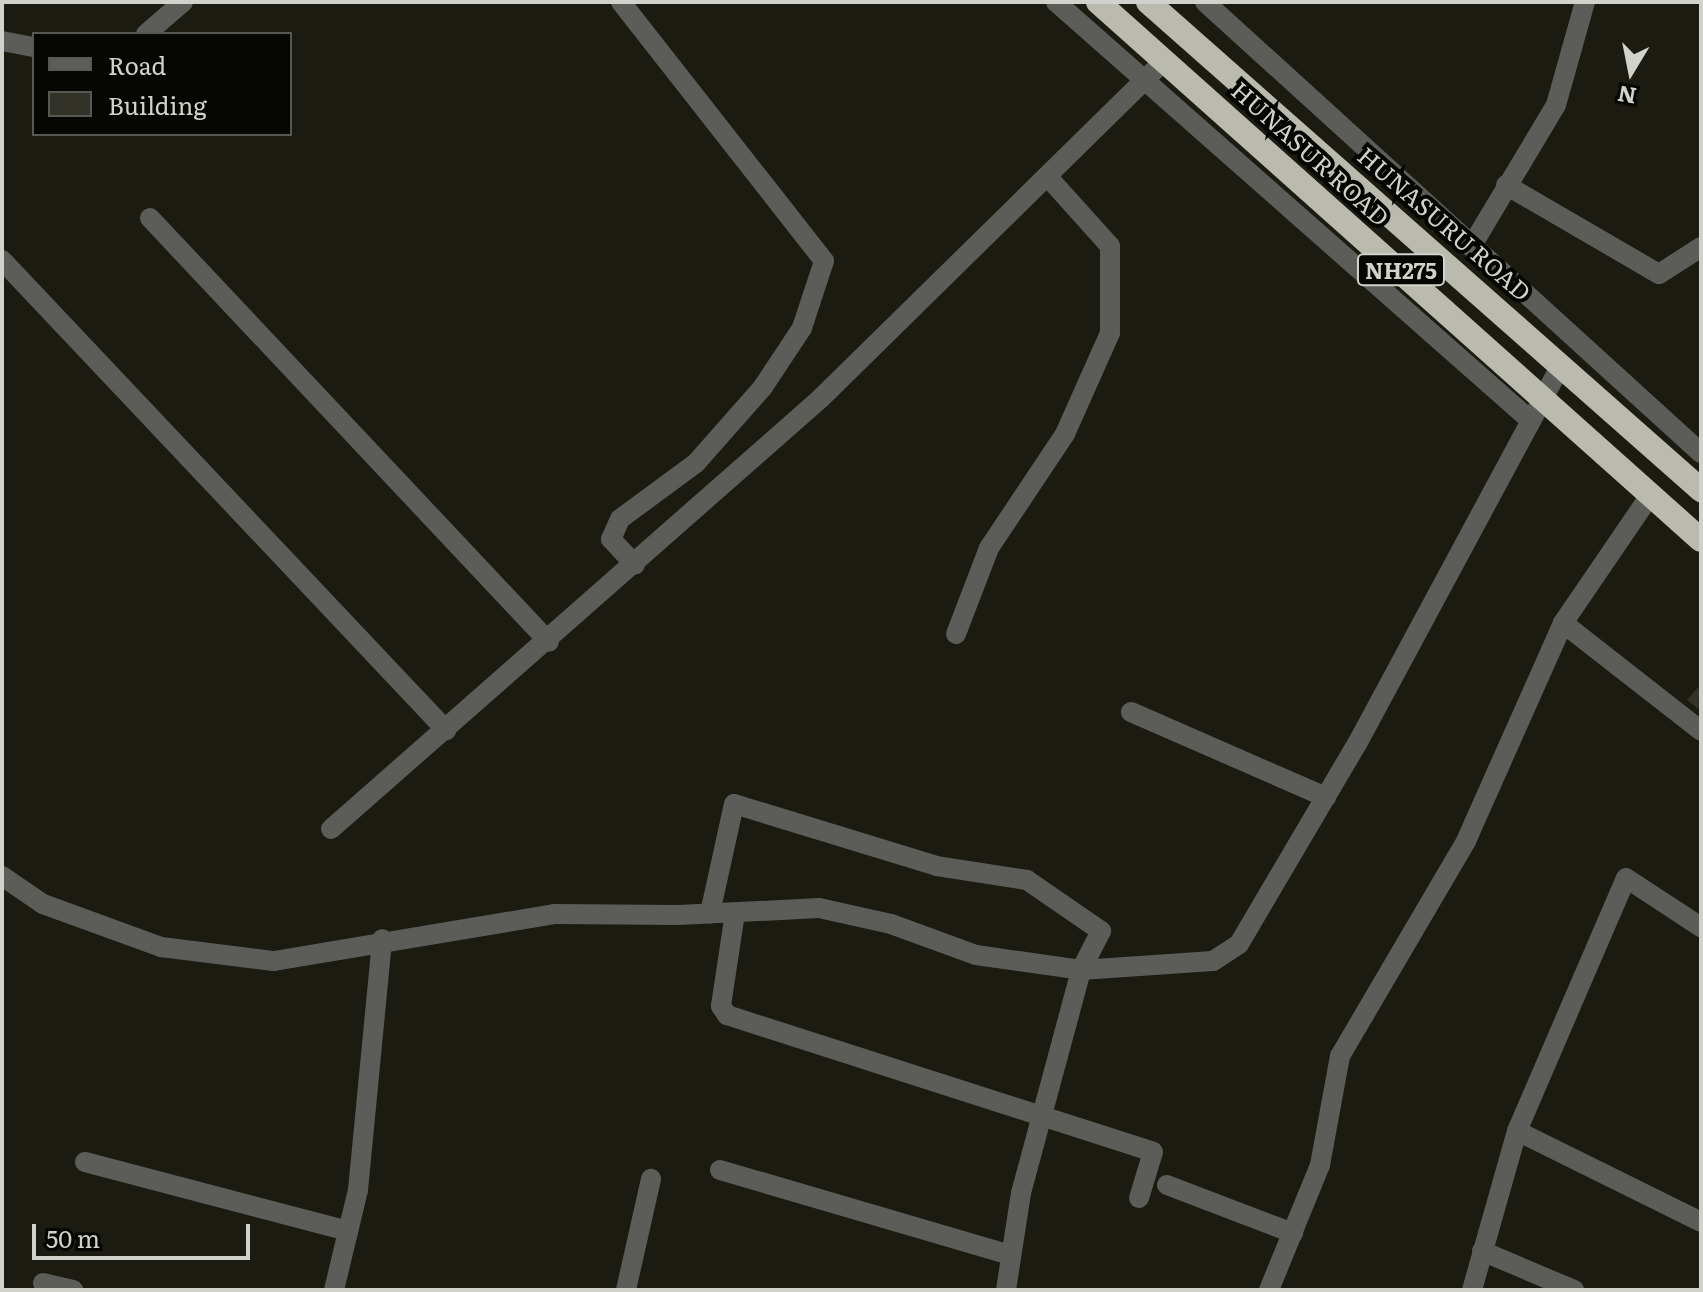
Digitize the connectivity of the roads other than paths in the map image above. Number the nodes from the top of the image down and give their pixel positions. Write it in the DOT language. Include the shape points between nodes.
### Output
graph roads {
  1 [pos="183,2"];
  2 [pos="621,2"];
  3 [pos="1056,2"];
  4 [pos="1098,2"];
  5 [pos="1148,2"];
  6 [pos="1205,2"];
  7 [pos="1585,2"];
  8 [pos="148,32"];
  9 [pos="2,41"];
  10 [pos="32,47"];
  11 [pos="1165,60"];
  12 [pos="1145,80"];
  13 [pos="1047,176"];
  14 [pos="1506,185"];
  15 [pos="150,218"];
  16 [pos="1471,247"];
  17 [pos="1701,247"];
  18 [pos="2,260"];
  19 [pos="1561,365"];
  20 [pos="1543,396"];
  21 [pos="1530,420"];
  22 [pos="1701,453"];
  23 [pos="1701,490"];
  24 [pos="1651,494"];
  25 [pos="1701,540"];
  26 [pos="635,565"];
  27 [pos="1563,623"];
  28 [pos="956,634"];
  29 [pos="549,642"];
  30 [pos="1131,712"];
  31 [pos="446,730"];
  32 [pos="1701,731"];
  33 [pos="1326,797"];
  34 [pos="331,829"];
  35 [pos="2,876"];
  36 [pos="710,913"];
  37 [pos="735,913"];
  38 [pos="1701,927"];
  39 [pos="382,939"];
  40 [pos="1081,970"];
  41 [pos="1041,1113"];
  42 [pos="1517,1131"];
  43 [pos="85,1162"];
  44 [pos="720,1170"];
  45 [pos="651,1179"];
  46 [pos="1167,1185"];
  47 [pos="1139,1198"];
  48 [pos="1701,1222"];
  49 [pos="348,1231"];
  50 [pos="1293,1233"];
  51 [pos="1482,1251"];
  52 [pos="1011,1255"];
  53 [pos="43,1283"];
  54 [pos="73,1290"];
  55 [pos="334,1290"];
  56 [pos="626,1290"];
  57 [pos="1006,1290"];
  58 [pos="1269,1290"];
  59 [pos="1472,1290"];
  60 [pos="1574,1290"];
  1 -- 8 [label="street"];
  2 -- 26 [label="street" via="824,261 802,328 763,387 696,463 620,519 611,539"];
  3 -- 12 [label="street"];
  4 -- 11 [label="highway, HUNASUR ROAD / NH275"];
  5 -- 19 [label="highway, HUNASURU ROAD / NH275"];
  6 -- 16 [label="street"];
  7 -- 14 [label="street" via="1556,105"];
  9 -- 10 [label="street"];
  11 -- 12 [label="street"];
  11 -- 20 [label="highway, HUNASUR ROAD / NH275"];
  12 -- 13 [label="street"];
  12 -- 21 [label="street"];
  13 -- 26 [label="street" via="821,398"];
  13 -- 28 [label="street" via="1110,246 1110,333 1065,434 989,548"];
  14 -- 16 [label="street"];
  14 -- 17 [label="street" via="1659,274"];
  15 -- 29 [label="street"];
  16 -- 22 [label="street"];
  18 -- 31 [label="street"];
  19 -- 20 [label="street"];
  19 -- 23 [label="highway, HUNASURU ROAD / NH275"];
  20 -- 21 [label="street"];
  20 -- 24 [label="highway, HUNASUR ROAD / NH275"];
  21 -- 33 [label="street"];
  24 -- 25 [label="highway, HUNASUR ROAD / NH275"];
  24 -- 27 [label="street"];
  26 -- 29 [label="street"];
  27 -- 32 [label="street"];
  27 -- 50 [label="street" via="1466,841 1340,1056 1320,1165"];
  29 -- 31 [label="street"];
  30 -- 33 [label="street"];
  31 -- 34 [label="street"];
  33 -- 40 [label="street" via="1239,944 1213,961"];
  35 -- 39 [label="street" via="43,904 161,947 274,961"];
  36 -- 37 [label="street"];
  36 -- 39 [label="street" via="554,914"];
  36 -- 40 [label="street" via="734,804 937,866 1027,880 1101,931"];
  37 -- 40 [label="street" via="819,908 891,924 976,955"];
  37 -- 41 [label="street" via="721,1006 727,1015"];
  38 -- 42 [label="street" via="1626,878"];
  39 -- 49 [label="street"];
  40 -- 41 [label="street"];
  41 -- 47 [label="street" via="1153,1152"];
  41 -- 52 [label="street"];
  42 -- 48 [label="street"];
  42 -- 51 [label="street"];
  43 -- 49 [label="street"];
  44 -- 52 [label="street"];
  45 -- 56 [label="street"];
  46 -- 50 [label="street"];
  49 -- 55 [label="street"];
  50 -- 58 [label="street"];
  51 -- 59 [label="street"];
  51 -- 60 [label="street"];
  52 -- 57 [label="street"];
  53 -- 54 [label="street"];
}
